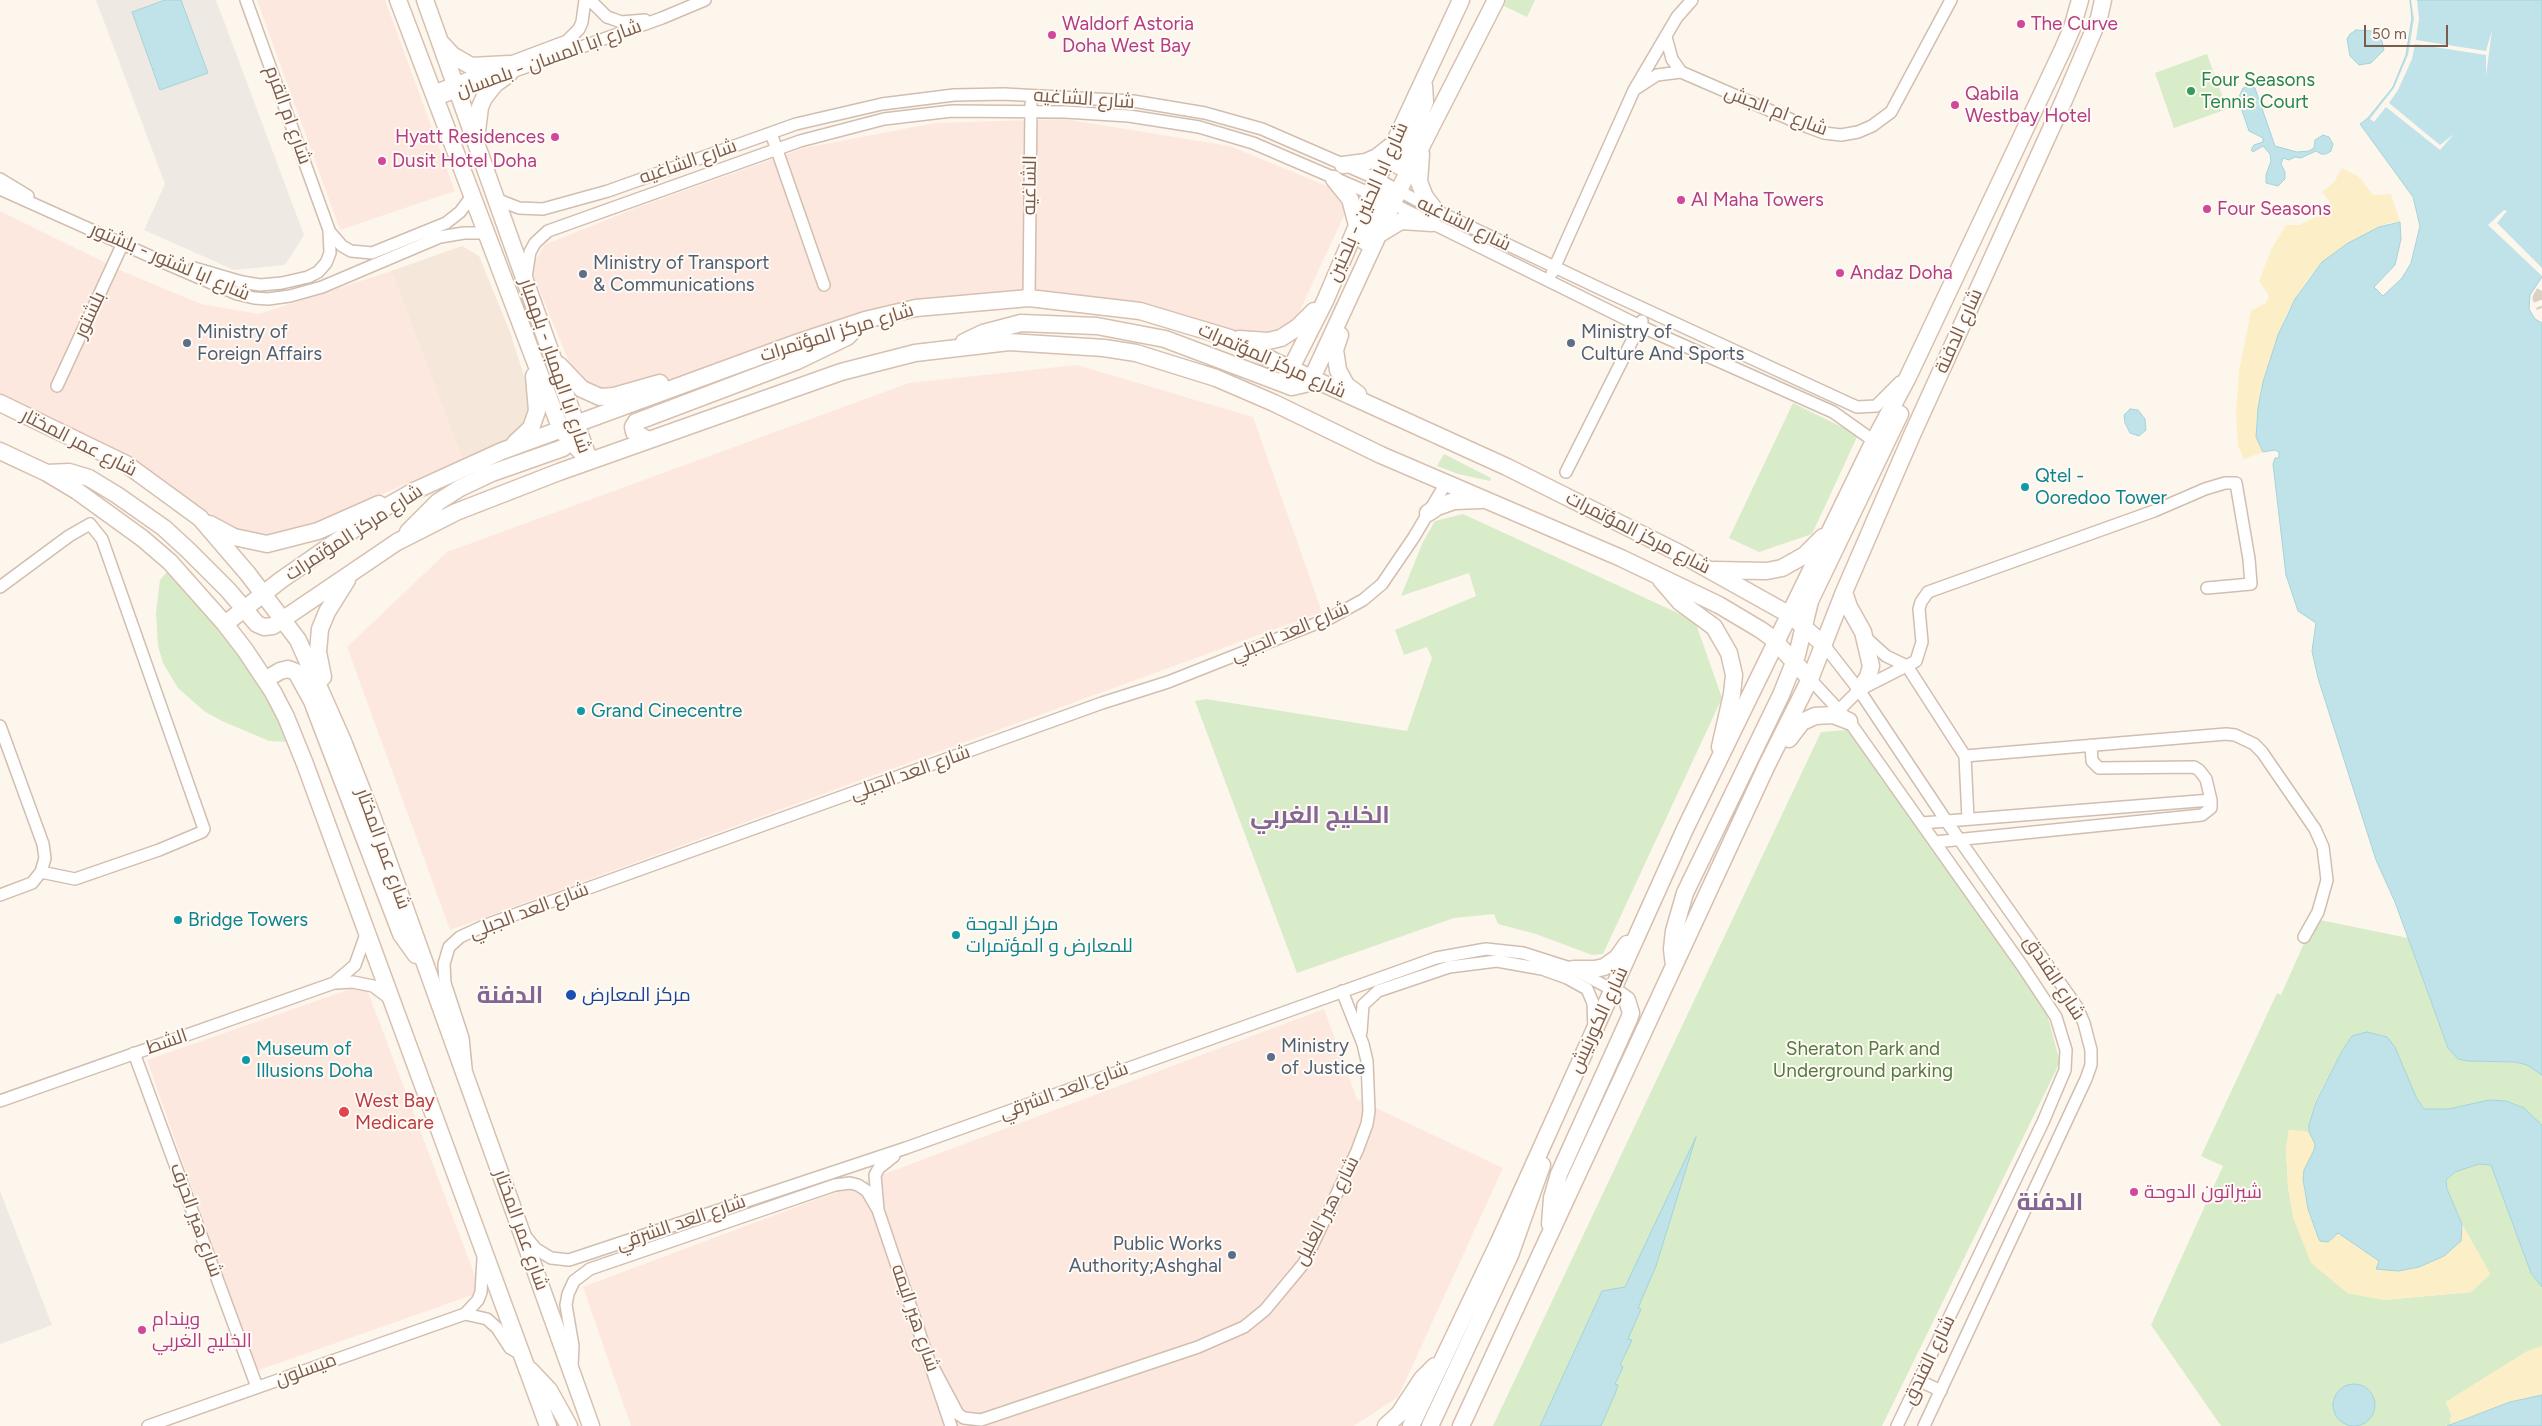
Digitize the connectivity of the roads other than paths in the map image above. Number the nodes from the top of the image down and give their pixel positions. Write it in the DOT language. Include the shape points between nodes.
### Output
graph roads {
  1 [pos="246,0"];
  2 [pos="398,0"];
  3 [pos="425,0"];
  4 [pos="585,0"];
  5 [pos="590,0"];
  6 [pos="705,0"];
  7 [pos="1461,0"];
  8 [pos="1496,0"];
  9 [pos="1692,0"];
  10 [pos="1951,0"];
  11 [pos="2080,0"];
  12 [pos="2103,0"];
  13 [pos="2108,0"];
  14 [pos="662,18"];
  15 [pos="2099,18"];
  16 [pos="1666,37"];
  17 [pos="439,41"];
  18 [pos="509,69"];
  19 [pos="1681,72"];
  20 [pos="1423,80"];
  21 [pos="455,88"];
  22 [pos="1634,90"];
  23 [pos="435,95"];
  24 [pos="1031,95"];
  25 [pos="875,105"];
  26 [pos="1031,112"];
  27 [pos="878,121"];
  28 [pos="771,133"];
  29 [pos="475,141"];
  30 [pos="1394,142"];
  31 [pos="1420,147"];
  32 [pos="777,150"];
  33 [pos="1343,165"];
  34 [pos="0,179"];
  35 [pos="1334,179"];
  36 [pos="0,189"];
  37 [pos="1385,192"];
  38 [pos="472,196"];
  39 [pos="496,199"];
  40 [pos="40,207"];
  41 [pos="1433,216"];
  42 [pos="1357,225"];
  43 [pos="329,230"];
  44 [pos="486,233"];
  45 [pos="1378,235"];
  46 [pos="123,243"];
  47 [pos="164,263"];
  48 [pos="1555,267"];
  49 [pos="1357,281"];
  50 [pos="1548,281"];
  51 [pos="525,282"];
  52 [pos="824,284"];
  53 [pos="1029,298"];
  54 [pos="1325,300"];
  55 [pos="1647,310"];
  56 [pos="1341,316"];
  57 [pos="865,320"];
  58 [pos="1640,326"];
  59 [pos="1230,338"];
  60 [pos="950,347"];
  61 [pos="760,356"];
  62 [pos="553,357"];
  63 [pos="534,361"];
  64 [pos="1290,368"];
  65 [pos="1908,377"];
  66 [pos="1312,378"];
  67 [pos="1284,384"];
  68 [pos="57,386"];
  69 [pos="0,403"];
  70 [pos="1274,403"];
  71 [pos="1372,404"];
  72 [pos="569,432"];
  73 [pos="648,440"];
  74 [pos="1874,440"];
  75 [pos="0,451"];
  76 [pos="502,451"];
  77 [pos="589,461"];
  78 [pos="47,472"];
  79 [pos="1566,472"];
  80 [pos="1446,482"];
  81 [pos="414,491"];
  82 [pos="1485,500"];
  83 [pos="1428,513"];
  84 [pos="200,518"];
  85 [pos="1834,526"];
  86 [pos="397,542"];
  87 [pos="1712,570"];
  88 [pos="351,574"];
  89 [pos="1659,577"];
  90 [pos="0,587"];
  91 [pos="2207,588"];
  92 [pos="1844,592"];
  93 [pos="264,594"];
  94 [pos="244,609"];
  95 [pos="1790,615"];
  96 [pos="283,620"];
  97 [pos="225,624"];
  98 [pos="1804,626"];
  99 [pos="1864,635"];
  100 [pos="1777,643"];
  101 [pos="1824,645"];
  102 [pos="1795,662"];
  103 [pos="1907,666"];
  104 [pos="1810,679"];
  105 [pos="265,680"];
  106 [pos="1859,690"];
  107 [pos="327,706"];
  108 [pos="1845,715"];
  109 [pos="0,726"];
  110 [pos="2091,745"];
  111 [pos="1964,756"];
  112 [pos="1719,760"];
  113 [pos="1767,765"];
  114 [pos="2211,800"];
  115 [pos="1968,819"];
  116 [pos="1947,822"];
  117 [pos="1922,823"];
  118 [pos="1960,839"];
  119 [pos="1935,842"];
  120 [pos="41,872"];
  121 [pos="0,895"];
  122 [pos="1647,918"];
  123 [pos="366,934"];
  124 [pos="2304,937"];
  125 [pos="424,963"];
  126 [pos="1675,968"];
  127 [pos="1573,969"];
  128 [pos="334,983"];
  129 [pos="1613,990"];
  130 [pos="1342,991"];
  131 [pos="389,998"];
  132 [pos="1594,1030"];
  133 [pos="1360,1036"];
  134 [pos="134,1053"];
  135 [pos="467,1080"];
  136 [pos="0,1101"];
  137 [pos="2043,1122"];
  138 [pos="2061,1133"];
  139 [pos="1546,1138"];
  140 [pos="906,1148"];
  141 [pos="835,1185"];
  142 [pos="878,1210"];
  143 [pos="522,1232"];
  144 [pos="1550,1233"];
  145 [pos="483,1252"];
  146 [pos="465,1314"];
  147 [pos="1442,1359"];
  148 [pos="524,1361"];
  149 [pos="933,1368"];
  150 [pos="572,1370"];
  151 [pos="1920,1381"];
  152 [pos="257,1387"];
  153 [pos="1941,1392"];
  154 [pos="992,1418"];
  155 [pos="148,1426"];
  156 [pos="548,1426"];
  157 [pos="569,1426"];
  158 [pos="591,1426"];
  159 [pos="951,1426"];
  160 [pos="981,1426"];
  161 [pos="1386,1426"];
  162 [pos="1411,1426"];
  163 [pos="1430,1426"];
  164 [pos="1461,1426"];
  165 [pos="1897,1426"];
  166 [pos="1924,1426"];
  1 -- 43 [label="street, شارع ام القرم"];
  2 -- 23 [label="main road, شارع ابا الهمبار - بلهمبار"];
  3 -- 17 [label="main road, شارع ابا الهمبار - بلهمبار"];
  4 -- 18 [label="street, شارع ابا المسان - بلمسان" via="582,22 573,36"];
  5 -- 14 [label="street, شارع ابا المسان - بلمسان" via="607,17 621,22"];
  6 -- 14 [label="street, شارع ابا المسان - بلمسان"];
  7 -- 20 [label="main road, شارع ابا الحنين - بلحنين"];
  8 -- 31 [label="main road, شارع ابا الحنين - بلحنين"];
  9 -- 16 [label="street"];
  10 -- 19 [label="street, شارع ام الجش" via="1891,112 1858,132 1842,135 1824,133"];
  11 -- 65 [label="main road, شارع الدفنة" via="2063,49"];
  12 -- 15 [label="main road, شارع الدفنة"];
  13 -- 15 [label="street, شارع الدفنة"];
  14 -- 18 [label="street, شارع ابا المسان - بلمسان"];
  15 -- 92 [label="main road, شارع الدفنة"];
  16 -- 19 [label="street" via="1672,59"];
  16 -- 22 [label="street"];
  17 -- 18 [label="main road" via="452,55 471,66"];
  17 -- 21 [label="main road, شارع ابا الهمبار - بلهمبار"];
  18 -- 21 [label="street, شارع ابا المسان - بلمسان"];
  18 -- 29 [label="main road" via="484,98"];
  19 -- 22 [label="street" via="1657,75"];
  20 -- 30 [label="main road, شارع ابا الحنين - بلحنين"];
  20 -- 37 [label="main road" via="1425,102"];
  21 -- 23 [label="street, شارع ابا المسان - بلمسان"];
  21 -- 29 [label="main road, شارع ابا الهمبار - بلهمبار"];
  22 -- 48 [label="street"];
  23 -- 38 [label="main road, شارع ابا الهمبار - بلهمبار"];
  24 -- 25 [label="street, شارع الشاغيه" via="954,94"];
  24 -- 26 [label="street, الشاغيه"];
  24 -- 33 [label="street, شارع الشاغيه" via="1133,102 1205,113 1262,129"];
  25 -- 27 [label="street"];
  25 -- 28 [label="street, شارع الشاغيه"];
  26 -- 27 [label="street, شارع الشاغيه" via="952,111"];
  26 -- 35 [label="street, شارع الشاغيه" via="1129,116 1199,127 1253,143"];
  26 -- 53 [label="street, الشاغيه"];
  27 -- 32 [label="street, شارع الشاغيه"];
  28 -- 32 [label="street"];
  28 -- 39 [label="street, شارع الشاغيه" via="608,190 543,209 519,208"];
  29 -- 39 [label="main road, شارع ابا الهمبار - بلهمبار"];
  30 -- 33 [label="main road" via="1377,157"];
  30 -- 37 [label="main road, شارع ابا الحنين - بلحنين"];
  31 -- 37 [label="main road, شارع ابا الحنين - بلحنين"];
  31 -- 41 [label="main road" via="1419,182"];
  32 -- 51 [label="street, شارع الشاغيه" via="548,231 530,252"];
  32 -- 52 [label="street"];
  33 -- 37 [label="street, شارع الشاغيه"];
  34 -- 40 [label="street" via="18,188"];
  35 -- 37 [label="street, شارع الشاغيه"];
  35 -- 42 [label="main road" via="1350,199"];
  36 -- 40 [label="street, شارع ابا لشتور - بلشتور"];
  37 -- 41 [label="street, شارع الشاغيه"];
  37 -- 42 [label="main road, شارع ابا الحنين - بلحنين"];
  37 -- 45 [label="main road, شارع ابا الحنين - بلحنين"];
  37 -- 49 [label="main road" via="1356,264"];
  38 -- 43 [label="street, شارع ام القرم" via="446,224 372,253 351,251 342,246"];
  38 -- 44 [label="main road, شارع ابا الهمبار - بلهمبار"];
  39 -- 51 [label="main road, شارع ابا الهمبار - بلهمبار"];
  40 -- 46 [label="street, شارع ابا لشتور - بلشتور"];
  41 -- 45 [label="main road" via="1401,221"];
  41 -- 48 [label="street, شارع الشاغيه"];
  41 -- 50 [label="street, شارع الشاغيه"];
  42 -- 54 [label="main road, شارع ابا الحنين - بلحنين"];
  43 -- 47 [label="street, شارع ام القرم" via="330,253 326,263 318,272 282,283 242,282 180,264"];
  44 -- 47 [label="street, شارع ابا لشتور - بلشتور" via="440,237 325,286 268,299 237,294"];
  44 -- 63 [label="main road, شارع ابا الهمبار - بلهمبار"];
  45 -- 49 [label="main road, شارع ابا الحنين - بلحنين"];
  46 -- 47 [label="street, شارع ابا لشتور - بلشتور"];
  46 -- 68 [label="street, بلشتور"];
  48 -- 50 [label="street"];
  48 -- 55 [label="street, شارع الشاغيه"];
  49 -- 56 [label="main road, شارع ابا الحنين - بلحنين"];
  50 -- 58 [label="street, شارع الشاغيه"];
  51 -- 62 [label="main road, شارع ابا الهمبار - بلهمبار"];
  53 -- 57 [label="main road, شارع مركز المؤتمرات" via="916,308"];
  53 -- 59 [label="main road, شارع مركز المؤتمرات" via="1140,311"];
  54 -- 59 [label="main road" via="1298,327 1281,338 1268,342"];
  54 -- 64 [label="main road, شارع ابا الحنين - بلحنين"];
  55 -- 58 [label="street"];
  55 -- 65 [label="street, شارع الشاغيه" via="1857,407 1870,408 1881,403"];
  56 -- 66 [label="main road, شارع ابا الحنين - بلحنين"];
  56 -- 71 [label="main road" via="1342,326 1335,350 1338,370 1346,385"];
  57 -- 61 [label="main road, شارع مركز المؤتمرات"];
  57 -- 73 [label="main road" via="847,337 797,361 636,422 634,432"];
  58 -- 74 [label="street, شارع الشاغيه" via="1833,412"];
  58 -- 79 [label="street"];
  59 -- 64 [label="main road, شارع مركز المؤتمرات"];
  60 -- 67 [label="main road" via="983,333 1022,323 1097,326 1165,339"];
  60 -- 70 [label="main road, شارع مركز المؤتمرات" via="1009,342 1136,352 1216,378"];
  60 -- 73 [label="main road, شارع مركز المؤتمرات" via="841,372"];
  61 -- 62 [label="main road" via="732,357 607,398 582,389"];
  61 -- 72 [label="main road, شارع مركز المؤتمرات"];
  62 -- 72 [label="main road, شارع ابا الهمبار - بلهمبار"];
  63 -- 72 [label="main road, شارع ابا الهمبار - بلهمبار"];
  63 -- 76 [label="main road" via="537,411 531,428"];
  64 -- 66 [label="main road, شارع مركز المؤتمرات"];
  64 -- 67 [label="main road, شارع ابا الحنين - بلحنين"];
  65 -- 74 [label="main road, شارع الدفنة"];
  65 -- 98 [label="main road" via="1907,397 1810,601"];
  66 -- 67 [label="main road" via="1297,387"];
  66 -- 71 [label="main road, شارع مركز المؤتمرات"];
  67 -- 70 [label="main road, شارع ابا الحنين - بلحنين"];
  69 -- 84 [label="main road, شارع عمر المختار" via="126,464"];
  70 -- 80 [label="main road, شارع مركز المؤتمرات" via="1354,443"];
  71 -- 87 [label="main road, شارع مركز المؤتمرات"];
  72 -- 76 [label="main road, شارع مركز المؤتمرات"];
  72 -- 77 [label="main road, شارع ابا الهمبار - بلهمبار"];
  72 -- 86 [label="main road" via="563,448 460,488 438,502"];
  73 -- 77 [label="main road, شارع مركز المؤتمرات"];
  74 -- 85 [label="main road, شارع الدفنة"];
  75 -- 78 [label="main road"];
  76 -- 81 [label="main road, شارع مركز المؤتمرات"];
  77 -- 86 [label="main road, شارع مركز المؤتمرات" via="456,512"];
  78 -- 94 [label="main road" via="69,472 89,478 144,513 202,564"];
  78 -- 97 [label="main road" via="142,538 170,562"];
  80 -- 82 [label="main road, شارع مركز المؤتمرات"];
  80 -- 83 [label="street, شارع العد الجبلي"];
  81 -- 84 [label="main road" via="318,531 267,544 234,537"];
  81 -- 93 [label="main road, شارع مركز المؤتمرات" via="386,507"];
  82 -- 83 [label="main road" via="1454,501"];
  82 -- 89 [label="main road, شارع مركز المؤتمرات"];
  83 -- 135 [label="street, شارع العد الجبلي" via="1382,584 1363,600 1330,618 1162,684 763,825 460,937 449,947 444,964 446,982 463,1038"];
  84 -- 93 [label="main road, شارع عمر المختار"];
  85 -- 87 [label="main road" via="1805,555 1782,568 1748,572"];
  85 -- 95 [label="main road, شارع الدفنة"];
  86 -- 88 [label="main road, شارع مركز المؤتمرات"];
  87 -- 95 [label="main road, شارع مركز المؤتمرات"];
  88 -- 96 [label="main road, شارع مركز المؤتمرات"];
  88 -- 107 [label="main road" via="328,612 318,638"];
  89 -- 100 [label="main road, شارع مركز المؤتمرات" via="1732,612"];
  89 -- 112 [label="main road" via="1680,602 1714,627 1730,653 1734,675"];
  90 -- 120 [label="street" via="90,524 102,539 204,829 159,850 75,879"];
  91 -- 103 [label="street" via="2251,584 2250,559 2236,483 2205,489 2154,511 1928,592 1920,602 1922,642 1919,653 1916,661"];
  92 -- 99 [label="main road"];
  92 -- 101 [label="main road, شارع الدفنة"];
  93 -- 94 [label="main road, شارع مركز المؤتمرات"];
  93 -- 96 [label="main road, شارع عمر المختار"];
  94 -- 96 [label="main road" via="264,627"];
  94 -- 97 [label="main road, شارع مركز المؤتمرات"];
  95 -- 98 [label="main road, شارع مركز المؤتمرات"];
  95 -- 100 [label="main road, شارع الكورنيش"];
  96 -- 107 [label="main road, شارع عمر المختار" via="298,640"];
  97 -- 105 [label="main road"];
  98 -- 101 [label="main road, شارع مركز المؤتمرات"];
  98 -- 102 [label="main road"];
  99 -- 103 [label="street" via="1879,651"];
  99 -- 106 [label="main road" via="1871,666"];
  100 -- 102 [label="main road, شارع مركز المؤتمرات"];
  100 -- 112 [label="main road, شارع الكورنيش"];
  101 -- 104 [label="main road"];
  101 -- 106 [label="street, شارع الفندق"];
  102 -- 104 [label="main road, شارع مركز المؤتمرات"];
  102 -- 126 [label="main road" via="1685,892 1674,931"];
  103 -- 106 [label="street"];
  103 -- 111 [label="street"];
  104 -- 108 [label="street, شارع الفندق"];
  104 -- 113 [label="main road"];
  105 -- 123 [label="main road" via="296,739"];
  105 -- 125 [label="main road" via="280,671 296,672 324,730 401,934"];
  106 -- 108 [label="street"];
  106 -- 116 [label="street, شارع الفندق"];
  107 -- 125 [label="main road, شارع عمر المختار" via="372,816"];
  108 -- 113 [label="main road" via="1808,718"];
  108 -- 117 [label="street, شارع الفندق"];
  109 -- 120 [label="street" via="45,852"];
  110 -- 111 [label="street"];
  110 -- 114 [label="street" via="2092,761 2099,768 2194,767 2206,779"];
  110 -- 124 [label="street" via="2226,734 2254,744 2315,829 2323,847 2327,880 2318,912"];
  111 -- 115 [label="street"];
  112 -- 122 [label="main road, شارع الكورنيش"];
  113 -- 126 [label="main road"];
  114 -- 115 [label="street"];
  114 -- 118 [label="street" via="2211,808 2202,815"];
  115 -- 116 [label="street"];
  116 -- 117 [label="street"];
  116 -- 118 [label="street, شارع الفندق"];
  117 -- 119 [label="street, شارع الفندق"];
  118 -- 119 [label="street"];
  118 -- 138 [label="street, شارع الفندق" via="2077,1008 2084,1024 2091,1050 2091,1065"];
  119 -- 137 [label="street, شارع الفندق" via="2052,1010 2061,1028 2066,1050 2065,1070"];
  120 -- 121 [label="street" via="32,883"];
  122 -- 127 [label="main road" via="1611,964 1596,969"];
  122 -- 129 [label="main road, شارع الكورنيش"];
  123 -- 128 [label="street, الشط" via="355,965"];
  123 -- 131 [label="main road"];
  125 -- 135 [label="main road, شارع عمر المختار"];
  126 -- 144 [label="main road"];
  127 -- 129 [label="street, شارع العد الشرقي"];
  127 -- 130 [label="street, شارع العد الشرقي" via="1524,953 1471,950 1436,958"];
  128 -- 131 [label="street, الشط" via="373,986"];
  128 -- 134 [label="street, الشط"];
  129 -- 132 [label="main road, شارع الكورنيش"];
  129 -- 144 [label="main road" via="1627,1000 1630,1019 1559,1174 1552,1198"];
  130 -- 133 [label="street, شارع هير الغليل"];
  130 -- 140 [label="street, شارع العد الشرقي"];
  131 -- 145 [label="main road"];
  132 -- 133 [label="street" via="1593,1003 1587,989 1542,969 1497,961 1448,966 1378,991 1363,1005"];
  132 -- 139 [label="main road, شارع الكورنيش"];
  133 -- 154 [label="street, شارع هير الغليل" via="1368,1075 1369,1111 1364,1133 1304,1262 1271,1304 1244,1327 1228,1335"];
  134 -- 136 [label="street, الشط"];
  134 -- 152 [label="street, شارع هير الحرف"];
  135 -- 143 [label="main road, شارع عمر المختار"];
  137 -- 138 [label="street"];
  137 -- 151 [label="street, شارع الفندق"];
  138 -- 153 [label="street, شارع الفندق"];
  139 -- 147 [label="main road, شارع الكورنيش"];
  139 -- 163 [label="main road" via="1541,1170 1510,1255"];
  140 -- 142 [label="street, شارع هير اليمه" via="877,1172 874,1182"];
  140 -- 143 [label="street, شارع العد الشرقي" via="569,1260 551,1258 536,1249"];
  141 -- 142 [label="street, شارع هير اليمه" via="858,1185 867,1191"];
  141 -- 150 [label="street, شارع العد الشرقي" via="582,1274 570,1288 566,1305 573,1346"];
  142 -- 149 [label="street, شارع هير اليمه"];
  143 -- 150 [label="main road, شارع عمر المختار"];
  144 -- 164 [label="main road"];
  145 -- 146 [label="street" via="481,1292"];
  145 -- 148 [label="main road"];
  146 -- 148 [label="street" via="487,1319"];
  146 -- 152 [label="street, ميسلون"];
  147 -- 161 [label="main road" via="1422,1379 1408,1402"];
  147 -- 162 [label="main road, شارع الكورنيش"];
  148 -- 156 [label="main road"];
  148 -- 157 [label="main road" via="549,1390"];
  149 -- 154 [label="street, شارع هير الغليل" via="958,1414 972,1420"];
  149 -- 159 [label="street, شارع هير اليمه"];
  150 -- 158 [label="main road, شارع عمر المختار"];
  151 -- 153 [label="street"];
  151 -- 165 [label="street, شارع الفندق"];
  152 -- 155 [label="street, ميسلون"];
  153 -- 166 [label="street, شارع الفندق"];
  154 -- 160 [label="street, شارع هير الغليل"];
}
